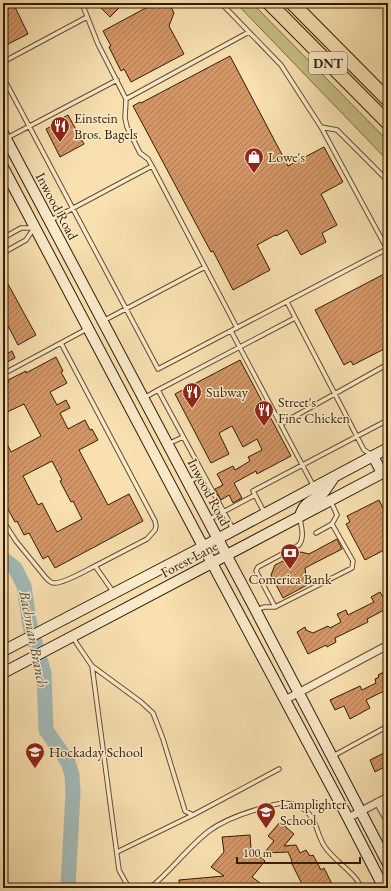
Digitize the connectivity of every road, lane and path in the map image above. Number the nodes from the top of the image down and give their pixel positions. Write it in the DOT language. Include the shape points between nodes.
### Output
graph roads {
  1 [pos="80,3"];
  2 [pos="221,3"];
  3 [pos="269,3"];
  4 [pos="292,3"];
  5 [pos="87,17"];
  6 [pos="249,32"];
  7 [pos="3,62"];
  8 [pos="3,77"];
  9 [pos="117,80"];
  10 [pos="126,99"];
  11 [pos="388,100"];
  12 [pos="388,123"];
  13 [pos="29,126"];
  14 [pos="321,128"];
  15 [pos="4,136"];
  16 [pos="152,166"];
  17 [pos="3,167"];
  18 [pos="388,181"];
  19 [pos="73,208"];
  20 [pos="49,221"];
  21 [pos="35,228"];
  22 [pos="3,238"];
  23 [pos="388,250"];
  24 [pos="3,253"];
  25 [pos="205,266"];
  26 [pos="287,302"];
  27 [pos="126,308"];
  28 [pos="295,318"];
  29 [pos="102,321"];
  30 [pos="237,328"];
  31 [pos="88,329"];
  32 [pos="231,330"];
  33 [pos="61,343"];
  34 [pos="240,347"];
  35 [pos="388,364"];
  36 [pos="3,374"];
  37 [pos="158,390"];
  38 [pos="335,394"];
  39 [pos="143,398"];
  40 [pos="388,420"];
  41 [pos="281,424"];
  42 [pos="357,436"];
  43 [pos="183,437"];
  44 [pos="168,445"];
  45 [pos="388,448"];
  46 [pos="153,452"];
  47 [pos="373,456"];
  48 [pos="302,465"];
  49 [pos="385,471"];
  50 [pos="203,474"];
  51 [pos="336,476"];
  52 [pos="188,482"];
  53 [pos="314,487"];
  54 [pos="255,495"];
  55 [pos="330,500"];
  56 [pos="224,511"];
  57 [pos="264,513"];
  58 [pos="300,516"];
  59 [pos="208,520"];
  60 [pos="3,521"];
  61 [pos="332,524"];
  62 [pos="234,530"];
  63 [pos="316,533"];
  64 [pos="217,538"];
  65 [pos="203,546"];
  66 [pos="226,555"];
  67 [pos="212,562"];
  68 [pos="95,566"];
  69 [pos="114,593"];
  70 [pos="275,607"];
  71 [pos="256,611"];
  72 [pos="72,636"];
  73 [pos="388,645"];
  74 [pos="4,650"];
  75 [pos="92,666"];
  76 [pos="3,673"];
  77 [pos="298,692"];
  78 [pos="285,700"];
  79 [pos="388,726"];
  80 [pos="332,756"];
  81 [pos="279,769"];
  82 [pos="388,796"];
  83 [pos="378,802"];
  84 [pos="360,811"];
  85 [pos="193,815"];
  86 [pos="348,818"];
  87 [pos="388,820"];
  88 [pos="117,852"];
  89 [pos="388,864"];
  90 [pos="129,888"];
  91 [pos="150,888"];
  92 [pos="361,888"];
  93 [pos="384,888"];
  1 -- 5 [label="lane"];
  2 -- 6 [label="lane"];
  3 -- 12 [label="highway, DNT"];
  4 -- 11 [label="highway, DNT"];
  5 -- 7 [label="lane"];
  5 -- 9 [label="lane"];
  6 -- 10 [label="lane"];
  6 -- 14 [label="lane" via="281,65"];
  8 -- 13 [label="lane"];
  9 -- 10 [label="lane"];
  9 -- 13 [label="lane"];
  10 -- 16 [label="lane" via="127,127 140,153"];
  13 -- 15 [label="lane"];
  13 -- 19 [label="lane"];
  14 -- 18 [label="lane" via="337,130"];
  14 -- 23 [label="lane"];
  15 -- 20 [label="main road, Inwood Road"];
  16 -- 19 [label="lane"];
  16 -- 25 [label="lane"];
  17 -- 21 [label="main road"];
  19 -- 20 [label="lane"];
  19 -- 27 [label="lane"];
  20 -- 21 [label="main road"];
  20 -- 29 [label="main road, Inwood Road"];
  21 -- 22 [label="lane" via="21,228"];
  21 -- 24 [label="lane" via="26,240"];
  21 -- 31 [label="main road"];
  23 -- 26 [label="lane"];
  25 -- 27 [label="lane"];
  25 -- 30 [label="lane"];
  26 -- 28 [label="lane"];
  26 -- 30 [label="lane"];
  27 -- 29 [label="lane"];
  27 -- 32 [label="lane" via="158,369"];
  28 -- 34 [label="lane"];
  28 -- 38 [label="lane"];
  29 -- 31 [label="main road"];
  29 -- 39 [label="main road, Inwood Road"];
  30 -- 32 [label="lane"];
  31 -- 33 [label="lane"];
  31 -- 46 [label="main road"];
  32 -- 34 [label="lane"];
  33 -- 36 [label="lane"];
  33 -- 68 [label="lane" via="156,526 147,538"];
  34 -- 37 [label="lane"];
  34 -- 41 [label="lane"];
  35 -- 38 [label="lane"];
  37 -- 39 [label="lane"];
  37 -- 43 [label="lane"];
  38 -- 41 [label="lane"];
  38 -- 42 [label="lane"];
  39 -- 44 [label="main road, Inwood Road"];
  40 -- 42 [label="lane"];
  41 -- 48 [label="lane"];
  42 -- 47 [label="lane" via="364,450"];
  42 -- 48 [label="lane"];
  43 -- 44 [label="lane"];
  43 -- 50 [label="lane"];
  44 -- 46 [label="main road"];
  44 -- 52 [label="main road, Inwood Road"];
  45 -- 47 [label="main road, Forest Lane"];
  46 -- 65 [label="main road"];
  47 -- 49 [label="main road"];
  47 -- 51 [label="main road, Forest Lane"];
  48 -- 53 [label="lane"];
  48 -- 54 [label="lane" via="253,491"];
  49 -- 55 [label="main road, Forest Lane"];
  50 -- 52 [label="lane"];
  50 -- 56 [label="lane"];
  51 -- 53 [label="main road, Forest Lane"];
  51 -- 58 [label="main road" via="324,492 302,509"];
  52 -- 59 [label="main road, Inwood Road"];
  53 -- 57 [label="main road, Forest Lane"];
  54 -- 56 [label="lane"];
  54 -- 57 [label="lane"];
  55 -- 58 [label="main road, Forest Lane"];
  55 -- 61 [label="lane" via="337,515"];
  56 -- 59 [label="lane"];
  56 -- 62 [label="lane"];
  57 -- 62 [label="main road, Forest Lane"];
  58 -- 66 [label="main road, Forest Lane"];
  58 -- 70 [label="lane" via="302,541 299,545 258,567 256,571"];
  59 -- 64 [label="main road, Inwood Road"];
  60 -- 68 [label="lane" via="50,582 68,579"];
  61 -- 63 [label="lane"];
  61 -- 70 [label="lane" via="354,561 352,568"];
  62 -- 64 [label="main road, Forest Lane"];
  64 -- 65 [label="main road, Forest Lane"];
  64 -- 66 [label="main road, Inwood Road"];
  65 -- 67 [label="main road"];
  65 -- 69 [label="main road, Forest Lane"];
  66 -- 67 [label="main road, Forest Lane"];
  66 -- 71 [label="main road, Inwood Road"];
  67 -- 72 [label="main road, Forest Lane"];
  67 -- 78 [label="main road"];
  68 -- 69 [label="lane"];
  69 -- 74 [label="main road, Forest Lane"];
  70 -- 71 [label="lane" via="264,607"];
  71 -- 77 [label="main road, Inwood Road"];
  72 -- 75 [label="lane"];
  72 -- 76 [label="main road, Forest Lane"];
  73 -- 77 [label="street"];
  75 -- 85 [label="lane" via="153,713 185,811"];
  75 -- 88 [label="lane"];
  77 -- 78 [label="street"];
  77 -- 80 [label="main road, Inwood Road"];
  78 -- 86 [label="main road"];
  79 -- 80 [label="lane"];
  80 -- 84 [label="main road, Inwood Road"];
  81 -- 85 [label="lane"];
  82 -- 83 [label="street"];
  83 -- 84 [label="street"];
  83 -- 87 [label="street"];
  84 -- 86 [label="street"];
  84 -- 89 [label="main road, Inwood Road"];
  85 -- 88 [label="lane"];
  86 -- 93 [label="main road"];
  88 -- 90 [label="lane" via="119,870"];
  91 -- 92 [label="lane" via="200,839 221,824 272,804 287,803 307,812 324,846 357,880"];
}
